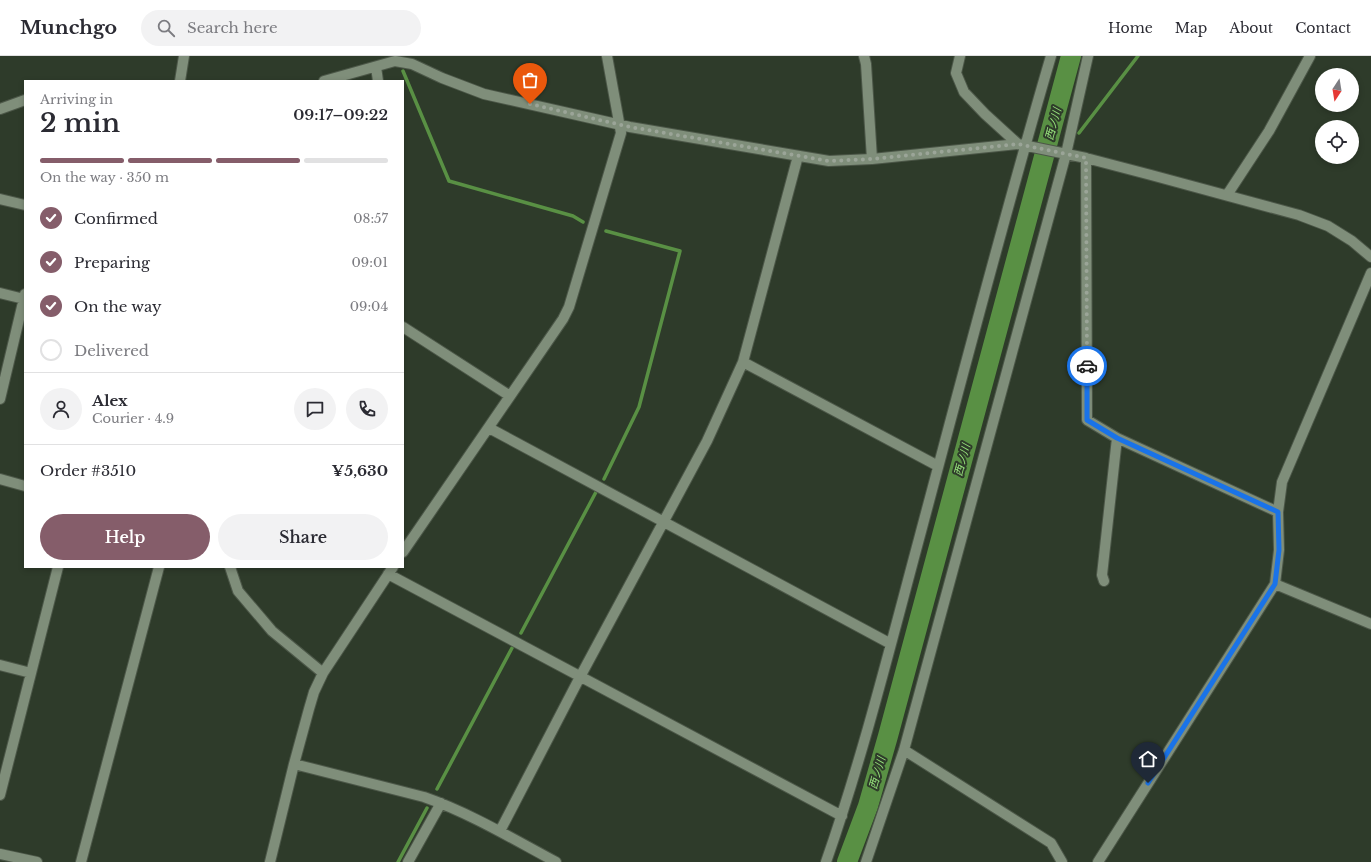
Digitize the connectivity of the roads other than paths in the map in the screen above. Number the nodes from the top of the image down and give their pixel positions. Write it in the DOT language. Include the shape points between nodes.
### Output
graph roads {
  1 [pos="184,56"];
  2 [pos="607,56"];
  3 [pos="864,56"];
  4 [pos="960,56"];
  5 [pos="1051,56"];
  6 [pos="1088,56"];
  7 [pos="1310,56"];
  8 [pos="412,60"];
  9 [pos="376,67"];
  10 [pos="180,80"];
  11 [pos="328,80"];
  12 [pos="378,80"];
  13 [pos="24,100"];
  14 [pos="0,109"];
  15 [pos="620,125"];
  16 [pos="1026,145"];
  17 [pos="1061,153"];
  18 [pos="798,156"];
  19 [pos="1086,158"];
  20 [pos="872,159"];
  21 [pos="1227,195"];
  22 [pos="0,199"];
  23 [pos="24,205"];
  24 [pos="1371,257"];
  25 [pos="1371,273"];
  26 [pos="0,294"];
  27 [pos="24,297"];
  28 [pos="404,328"];
  29 [pos="743,362"];
  30 [pos="510,396"];
  31 [pos="0,399"];
  32 [pos="489,428"];
  33 [pos="1117,438"];
  34 [pos="938,466"];
  35 [pos="0,479"];
  36 [pos="24,486"];
  37 [pos="1278,512"];
  38 [pos="664,521"];
  39 [pos="404,551"];
  40 [pos="58,568"];
  41 [pos="159,568"];
  42 [pos="230,568"];
  43 [pos="390,571"];
  44 [pos="1104,582"];
  45 [pos="1275,584"];
  46 [pos="1371,624"];
  47 [pos="891,644"];
  48 [pos="0,665"];
  49 [pos="31,673"];
  50 [pos="323,673"];
  51 [pos="580,676"];
  52 [pos="904,750"];
  53 [pos="294,764"];
  54 [pos="0,795"];
  55 [pos="441,803"];
  56 [pos="842,816"];
  57 [pos="500,831"];
  58 [pos="0,854"];
  59 [pos="38,862"];
  60 [pos="81,862"];
  61 [pos="270,862"];
  62 [pos="408,862"];
  63 [pos="556,862"];
  64 [pos="826,862"];
  65 [pos="866,862"];
  66 [pos="1062,862"];
  67 [pos="1098,862"];
  1 -- 10 [label="street"];
  2 -- 15 [label="street"];
  3 -- 20 [label="street"];
  4 -- 16 [label="street" via="956,73 964,92 986,114"];
  5 -- 16 [label="street"];
  6 -- 17 [label="street"];
  7 -- 21 [label="street" via="1269,131"];
  8 -- 9 [label="street" via="395,61"];
  8 -- 15 [label="street" via="442,78 484,94"];
  9 -- 11 [label="street"];
  9 -- 12 [label="street"];
  13 -- 14 [label="street"];
  15 -- 18 [label="street"];
  15 -- 30 [label="street" via="621,133 568,307 562,320"];
  16 -- 17 [label="street"];
  16 -- 20 [label="street"];
  16 -- 34 [label="street"];
  17 -- 19 [label="street"];
  17 -- 52 [label="street"];
  18 -- 20 [label="street" via="829,161"];
  18 -- 29 [label="street"];
  19 -- 21 [label="street"];
  19 -- 33 [label="street" via="1087,420"];
  21 -- 24 [label="street" via="1299,215 1328,226"];
  22 -- 23 [label="street"];
  25 -- 37 [label="street" via="1282,482"];
  26 -- 27 [label="street"];
  27 -- 31 [label="street"];
  28 -- 30 [label="street"];
  29 -- 34 [label="street"];
  29 -- 38 [label="street" via="707,442"];
  30 -- 32 [label="street"];
  32 -- 38 [label="street"];
  32 -- 39 [label="street"];
  33 -- 37 [label="street"];
  33 -- 44 [label="street" via="1102,575"];
  34 -- 47 [label="street"];
  35 -- 36 [label="street"];
  37 -- 45 [label="street" via="1279,550"];
  38 -- 47 [label="street"];
  38 -- 51 [label="street"];
  40 -- 49 [label="street"];
  41 -- 60 [label="street"];
  42 -- 50 [label="street" via="238,591 272,631"];
  43 -- 50 [label="street"];
  43 -- 51 [label="street"];
  45 -- 46 [label="street"];
  45 -- 67 [label="street"];
  47 -- 56 [label="street"];
  48 -- 49 [label="street"];
  49 -- 54 [label="street"];
  50 -- 53 [label="street" via="314,692"];
  51 -- 56 [label="street"];
  51 -- 57 [label="street"];
  52 -- 65 [label="street"];
  52 -- 66 [label="street" via="1051,843"];
  53 -- 55 [label="street"];
  53 -- 61 [label="street"];
  55 -- 57 [label="street"];
  55 -- 62 [label="street"];
  56 -- 64 [label="street"];
  57 -- 63 [label="street"];
  58 -- 59 [label="street"];
}
